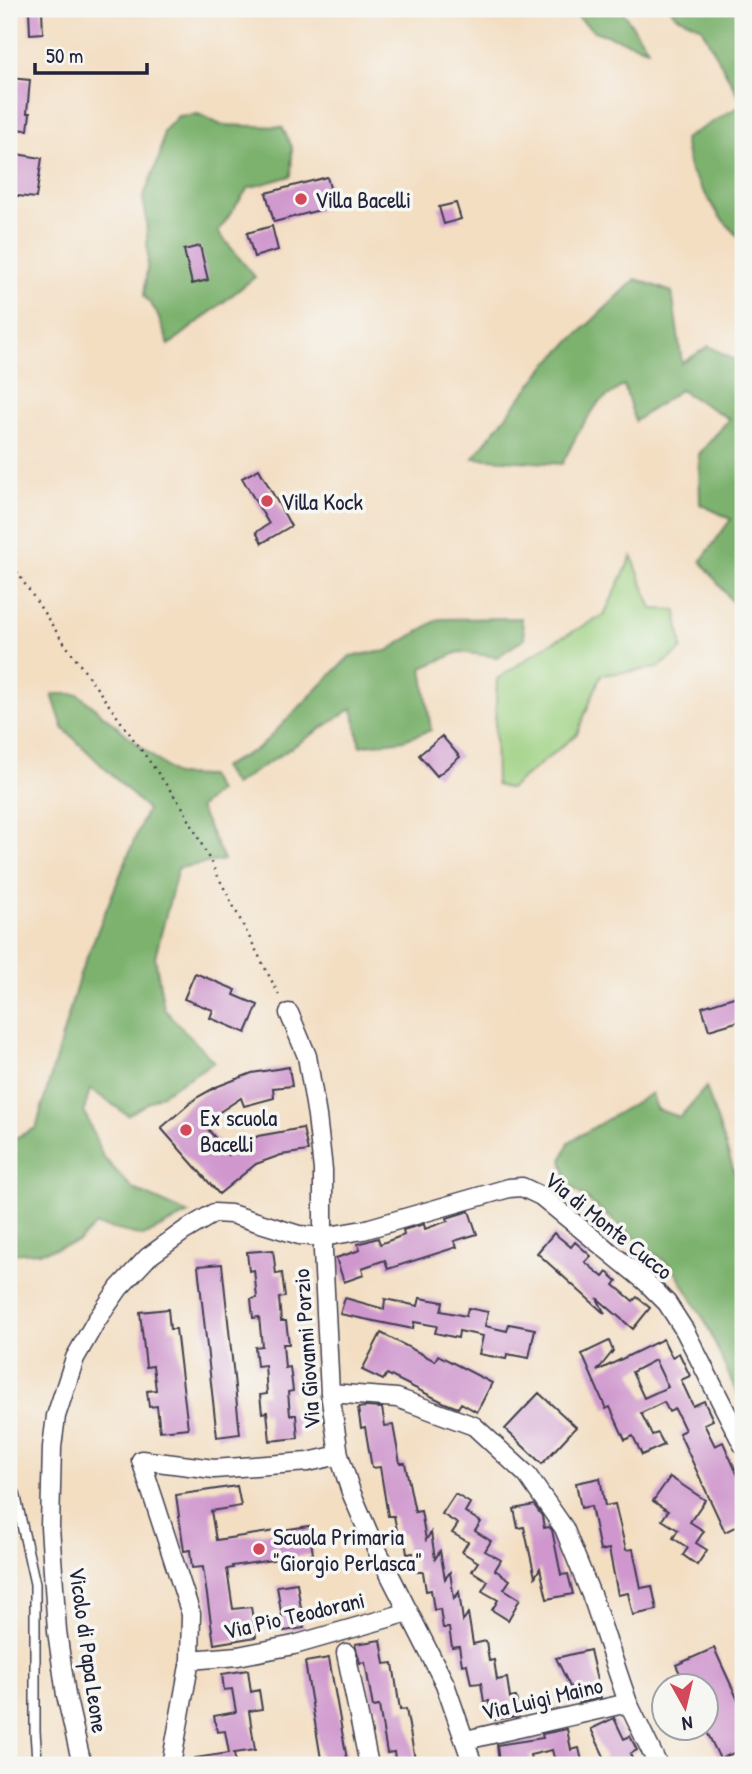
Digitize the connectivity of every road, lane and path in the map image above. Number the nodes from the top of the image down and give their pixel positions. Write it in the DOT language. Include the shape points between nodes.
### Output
graph roads {
  1 [pos="14,9"];
  2 [pos="9,15"];
  3 [pos="9,560"];
  4 [pos="290,1016"];
  5 [pos="323,1237"];
  6 [pos="330,1393"];
  7 [pos="743,1445"];
  8 [pos="339,1455"];
  9 [pos="15,1493"];
  10 [pos="409,1612"];
  11 [pos="346,1653"];
  12 [pos="190,1660"];
  13 [pos="628,1703"];
  14 [pos="466,1740"];
  15 [pos="41,1765"];
  16 [pos="82,1765"];
  17 [pos="171,1765"];
  18 [pos="369,1765"];
  19 [pos="473,1765"];
  20 [pos="658,1765"];
  1 -- 2 [label="lane"];
  3 -- 4 [label="path" via="183,808"];
  4 -- 5 [label="street, Via Giovanni Porzio" via="312,1074 323,1170"];
  5 -- 6 [label="street, Via Giovanni Porzio"];
  5 -- 7 [label="street, Via di Monte Cucco" via="509,1188 534,1192 667,1303"];
  5 -- 16 [label="street, Vicolo di Papa Leone" via="299,1235 231,1214 211,1214 136,1269 107,1305 75,1359 54,1432 50,1527 57,1631"];
  6 -- 8 [label="street, Via Giovanni Porzio"];
  6 -- 13 [label="street" via="397,1398 474,1426 527,1475 564,1528"];
  8 -- 10 [label="street, Via Giovanni Porzio" via="369,1534"];
  8 -- 12 [label="street" via="308,1462 214,1469 141,1460 191,1614"];
  9 -- 15 [label="lane" via="35,1584 35,1731"];
  10 -- 12 [label="street, Via Pio Teodorani" via="294,1645"];
  10 -- 14 [label="street, Via Giovanni Porzio" via="445,1684"];
  11 -- 18 [label="street"];
  12 -- 17 [label="street"];
  13 -- 14 [label="street, Via Luigi Maino"];
  13 -- 20 [label="street"];
  14 -- 19 [label="street, Via Giovanni Porzio"];
}
